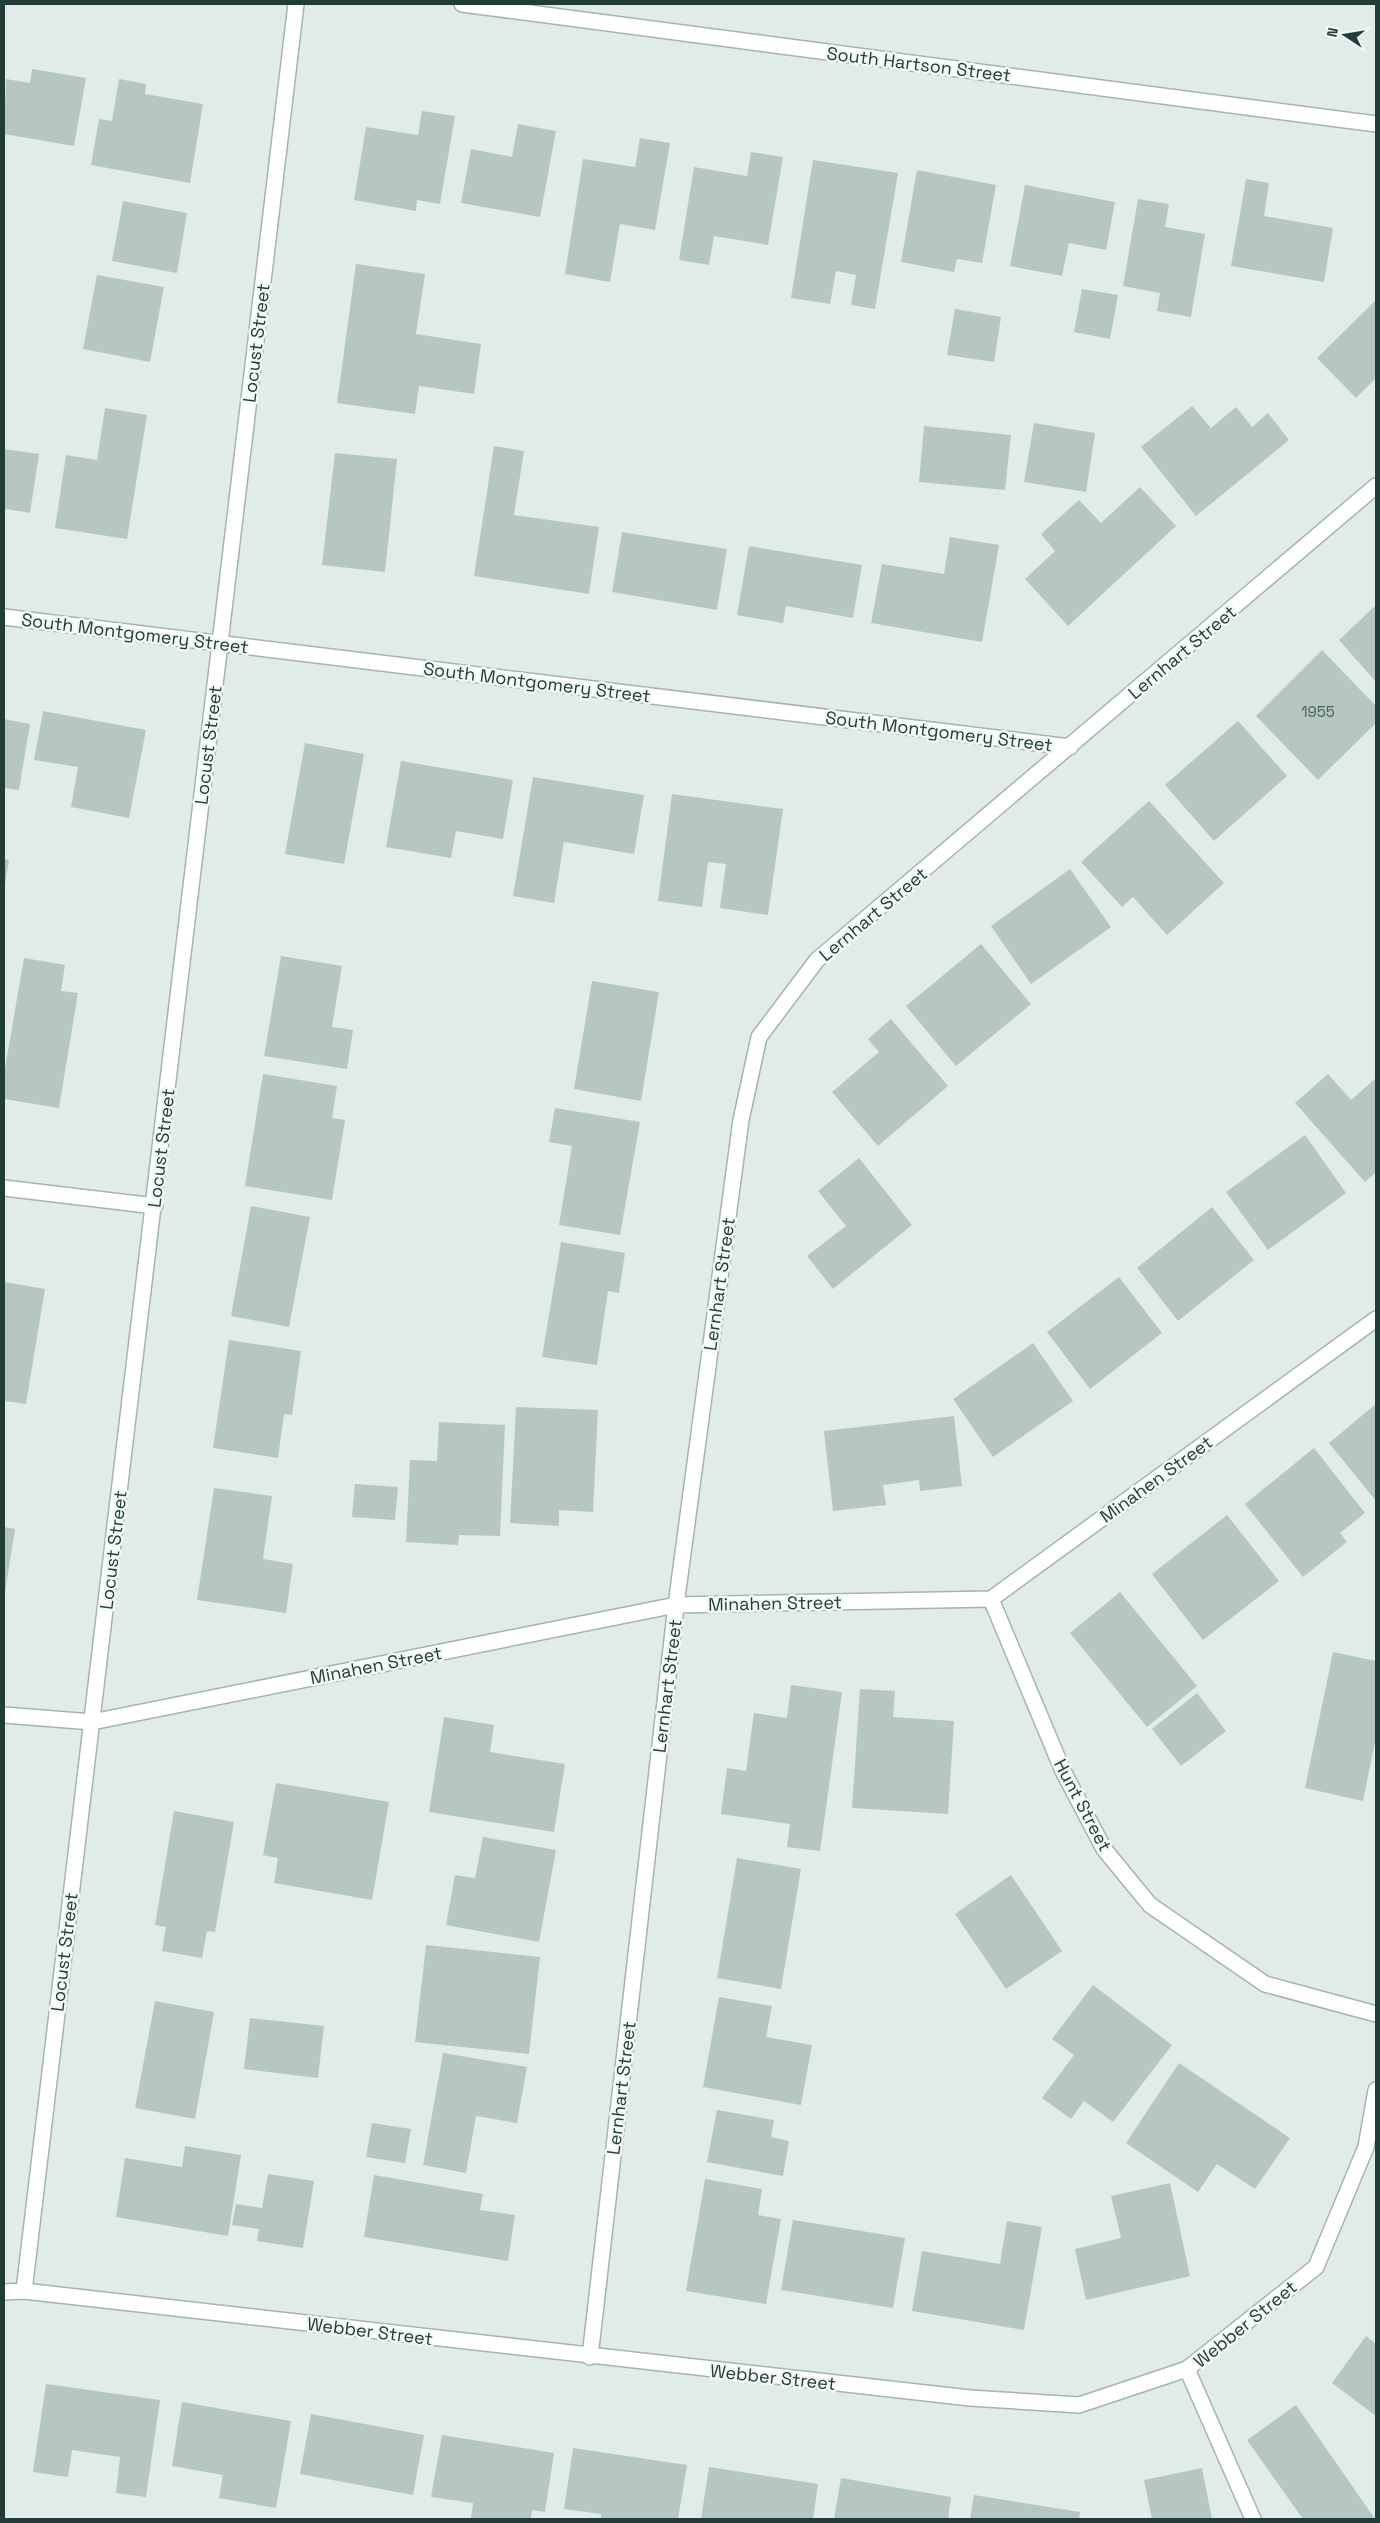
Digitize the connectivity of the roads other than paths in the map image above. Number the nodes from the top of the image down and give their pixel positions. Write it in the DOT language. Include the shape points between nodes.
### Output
graph roads {
  1 [pos="296,4"];
  2 [pos="462,4"];
  3 [pos="1376,124"];
  4 [pos="1376,486"];
  5 [pos="4,617"];
  6 [pos="220,644"];
  7 [pos="1070,747"];
  8 [pos="4,1188"];
  9 [pos="155,1206"];
  10 [pos="1376,1319"];
  11 [pos="991,1599"];
  12 [pos="676,1605"];
  13 [pos="4,1715"];
  14 [pos="92,1722"];
  15 [pos="1376,2014"];
  16 [pos="1376,2090"];
  17 [pos="24,2291"];
  18 [pos="4,2292"];
  19 [pos="590,2356"];
  20 [pos="1187,2369"];
  21 [pos="1253,2519"];
  1 -- 6 [label="street, Locust Street"];
  2 -- 3 [label="street, South Hartson Street"];
  4 -- 7 [label="street, Lernhart Street"];
  5 -- 6 [label="street, South Montgomery Street"];
  6 -- 7 [label="street, South Montgomery Street"];
  6 -- 9 [label="street, Locust Street"];
  7 -- 12 [label="street, Lernhart Street" via="817,960 758,1037 741,1120"];
  8 -- 9 [label="street"];
  9 -- 14 [label="street, Locust Street"];
  10 -- 11 [label="street, Minahen Street"];
  11 -- 12 [label="street, Minahen Street"];
  11 -- 15 [label="street, Hunt Street" via="1062,1770 1104,1849 1150,1905 1265,1984"];
  12 -- 14 [label="street, Minahen Street"];
  12 -- 19 [label="street, Lernhart Street"];
  13 -- 14 [label="street, Minahen Street"];
  14 -- 17 [label="street, Locust Street"];
  16 -- 20 [label="street, Webber Street" via="1366,2147 1316,2267"];
  17 -- 18 [label="street, Webber Street"];
  17 -- 19 [label="street, Webber Street"];
  19 -- 20 [label="street, Webber Street" via="970,2398 1079,2406"];
  20 -- 21 [label="street"];
}
